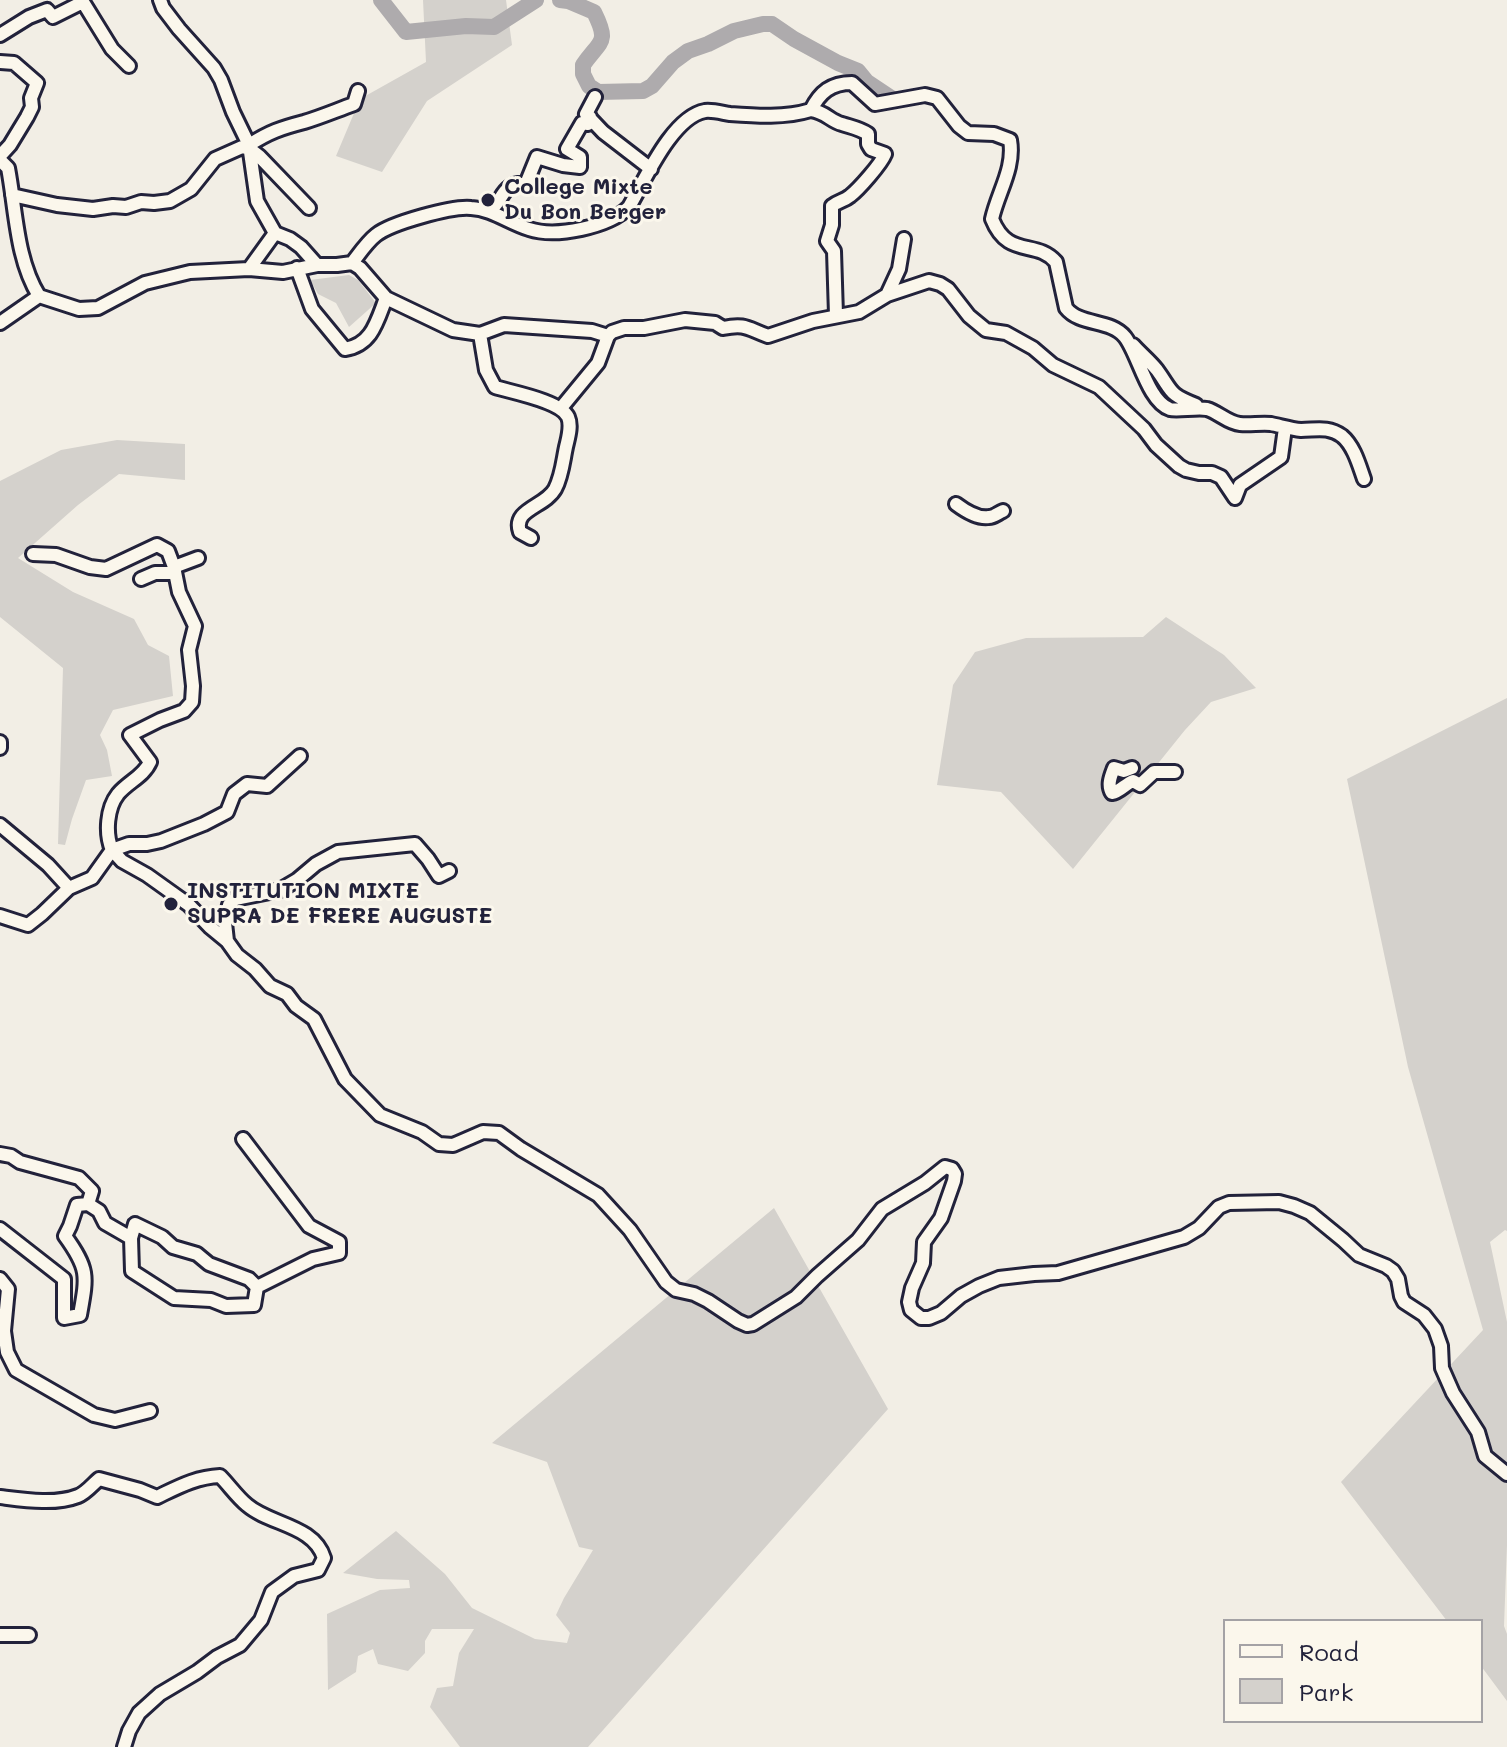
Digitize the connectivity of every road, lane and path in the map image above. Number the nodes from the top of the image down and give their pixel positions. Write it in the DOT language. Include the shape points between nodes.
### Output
graph roads {
  1 [pos="160,0"];
  2 [pos="0,35"];
  3 [pos="0,62"];
  4 [pos="129,66"];
  5 [pos="358,91"];
  6 [pos="595,97"];
  7 [pos="811,110"];
  8 [pos="590,117"];
  9 [pos="249,147"];
  10 [pos="0,158"];
  11 [pos="651,169"];
  12 [pos="12,195"];
  13 [pos="309,208"];
  14 [pos="489,211"];
  15 [pos="275,233"];
  16 [pos="904,239"];
  17 [pos="352,263"];
  18 [pos="317,265"];
  19 [pos="297,268"];
  20 [pos="249,269"];
  21 [pos="887,295"];
  22 [pos="39,296"];
  23 [pos="386,298"];
  24 [pos="836,315"];
  25 [pos="0,323"];
  26 [pos="480,334"];
  27 [pos="608,336"];
  28 [pos="561,408"];
  29 [pos="1285,428"];
  30 [pos="1364,479"];
  31 [pos="956,504"];
  32 [pos="1003,511"];
  33 [pos="531,538"];
  34 [pos="33,554"];
  35 [pos="198,558"];
  36 [pos="174,570"];
  37 [pos="141,579"];
  38 [pos="300,756"];
  39 [pos="1132,768"];
  40 [pos="1175,772"];
  41 [pos="0,825"];
  42 [pos="112,850"];
  43 [pos="449,871"];
  44 [pos="69,888"];
  45 [pos="0,916"];
  46 [pos="227,941"];
  47 [pos="243,1139"];
  48 [pos="0,1154"];
  49 [pos="88,1204"];
  50 [pos="0,1229"];
  51 [pos="131,1238"];
  52 [pos="0,1279"];
  53 [pos="257,1287"];
  54 [pos="150,1411"];
  55 [pos="1507,1474"];
  56 [pos="0,1497"];
  57 [pos="0,1635"];
  58 [pos="29,1635"];
  59 [pos="124,1747"];
  1 -- 9 [label="street" via="214,68"];
  2 -- 4 [label="street" via="38,13 47,10 53,17 83,2"];
  3 -- 10 [label="street" via="14,63 37,83 32,107"];
  5 -- 9 [label="street" via="354,104 286,126"];
  6 -- 8 [label="street" via="586,114"];
  7 -- 11 [label="street" via="764,116 705,111 686,120"];
  7 -- 24 [label="street" via="863,130 871,149 885,154 853,194 832,206 827,241 834,251"];
  7 -- 29 [label="street" via="829,87 852,83 875,104 925,95 937,98 968,133 1010,140 1008,174 992,219 1010,242 1052,257 1071,314 1121,332 1141,372 1170,409 1208,410 1239,424"];
  8 -- 11 [label="street"];
  8 -- 14 [label="street" via="567,149 580,157 580,167 537,157 526,184 505,191"];
  9 -- 12 [label="street" via="215,159 191,189 170,201 93,209"];
  9 -- 13 [label="street"];
  9 -- 15 [label="street" via="257,201"];
  10 -- 12 [label="street" via="8,168"];
  11 -- 14 [label="street" via="629,207 590,227 532,231"];
  12 -- 22 [label="street" via="19,240"];
  14 -- 17 [label="street" via="458,208 394,225 376,235"];
  15 -- 18 [label="street" via="301,247"];
  15 -- 20 [label="street"];
  16 -- 21 [label="street"];
  17 -- 18 [label="street"];
  17 -- 23 [label="street"];
  18 -- 19 [label="street"];
  19 -- 20 [label="street"];
  19 -- 23 [label="street" via="312,309 345,349 373,333"];
  20 -- 22 [label="street" via="190,272 145,283 98,308 79,309"];
  21 -- 24 [label="street" via="859,312"];
  21 -- 29 [label="street" via="929,281 940,284 986,330 1006,333 1053,365 1099,387 1179,466 1221,477 1235,498 1240,485 1281,457"];
  22 -- 25 [label="street"];
  23 -- 26 [label="street" via="453,330"];
  24 -- 27 [label="street" via="768,336 737,325 723,328 685,320 624,328"];
  26 -- 27 [label="street" via="504,325"];
  26 -- 28 [label="street" via="486,370 495,387"];
  27 -- 28 [label="street" via="598,363"];
  28 -- 33 [label="street" via="569,435 557,486 517,524"];
  29 -- 30 [label="street" via="1325,428 1343,437"];
  31 -- 32 [label="street" via="984,517"];
  34 -- 36 [label="street" via="106,569 157,545 168,551"];
  35 -- 36 [label="street"];
  36 -- 37 [label="street"];
  36 -- 42 [label="street" via="195,626 189,650 192,702 184,711 130,735 150,762 117,795 108,821"];
  38 -- 42 [label="street" via="267,786 247,784 234,794 227,812 204,824 161,841"];
  39 -- 40 [label="street" via="1114,768 1112,793 1133,781 1140,785 1154,772"];
  41 -- 44 [label="street"];
  42 -- 44 [label="street" via="92,878"];
  42 -- 46 [label="street" via="189,905"];
  43 -- 46 [label="street" via="439,876 415,844 338,852 280,890 235,899 225,923"];
  44 -- 45 [label="street" via="28,925"];
  46 -- 55 [label="street" via="270,986 314,1019 345,1079 380,1115 439,1144 499,1133 598,1195 676,1290 694,1294 747,1325 796,1297 858,1240 882,1209 945,1167 952,1169 954,1181 941,1218 924,1242 923,1263 909,1302 921,1318 941,1313 961,1296 999,1278 1058,1273 1184,1237 1229,1203 1294,1206 1326,1225 1359,1255 1393,1271 1404,1302 1435,1329 1442,1368 1478,1432 1485,1456"];
  47 -- 53 [label="street" via="309,1226 339,1242 339,1253 313,1259"];
  48 -- 49 [label="street" via="79,1178 92,1191"];
  49 -- 50 [label="street" via="77,1205 65,1236 86,1278 80,1315 64,1318 64,1279"];
  49 -- 51 [label="street" via="105,1223"];
  51 -- 53 [label="street" via="135,1224"];
  51 -- 53 [label="street" via="132,1271 174,1298 254,1305"];
  52 -- 54 [label="street" via="8,1289 4,1331 16,1370 94,1415 115,1420"];
  56 -- 59 [label="street" via="56,1500 80,1495 99,1479 157,1497 189,1481 220,1476 248,1506 308,1536 322,1550 318,1570 294,1576 272,1592 261,1620 240,1645 160,1694 139,1713"];
  57 -- 58 [label="street"];
}
